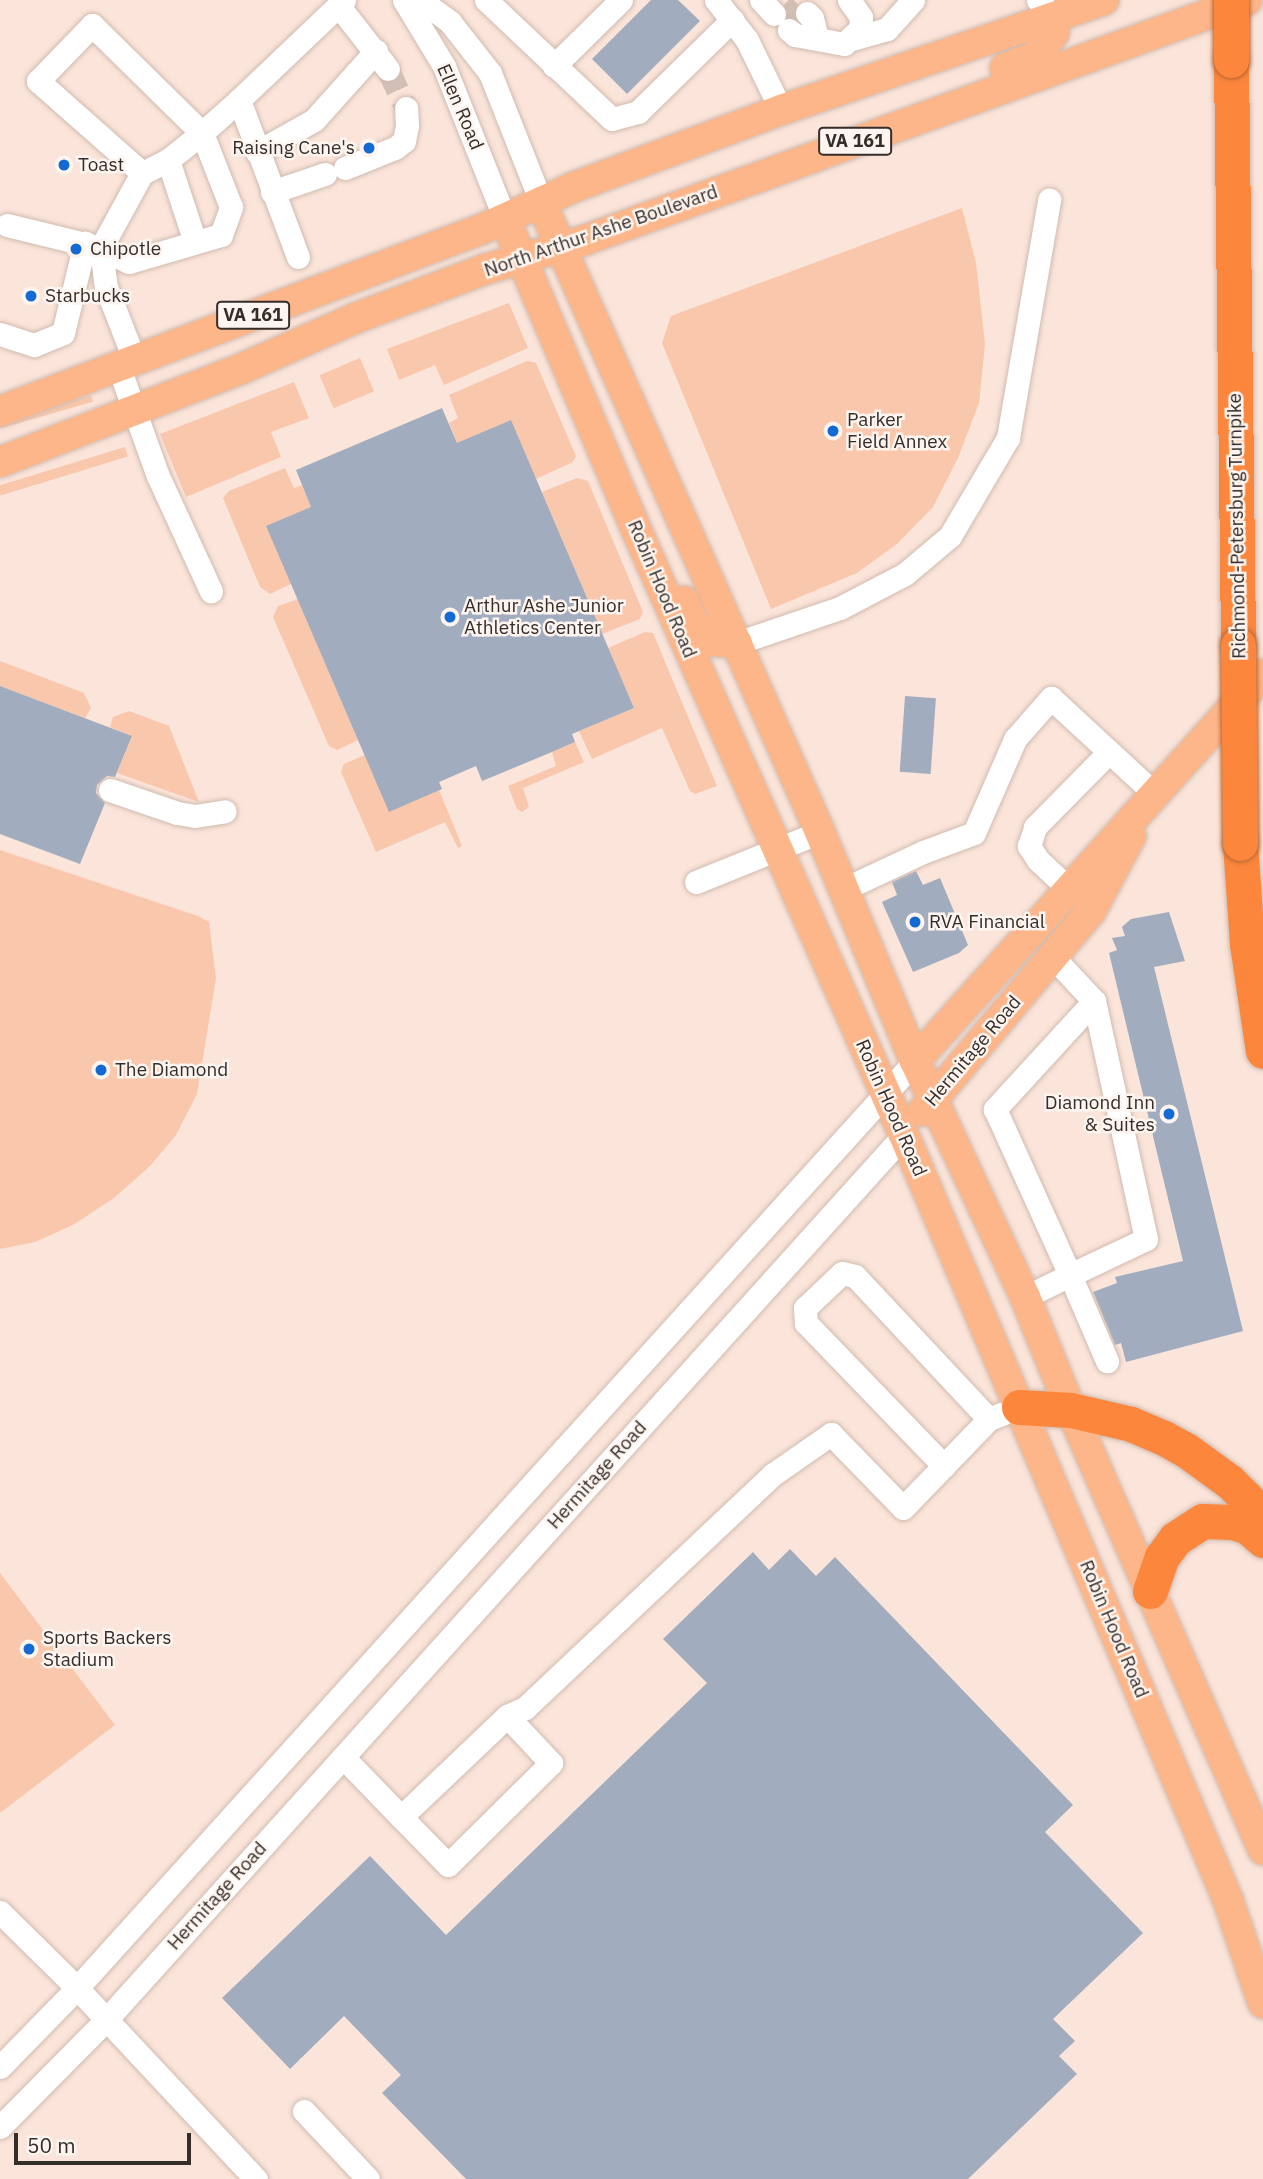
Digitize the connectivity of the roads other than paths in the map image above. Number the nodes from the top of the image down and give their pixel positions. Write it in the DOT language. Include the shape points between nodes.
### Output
graph roads {
  1 [pos="404,0"];
  2 [pos="420,0"];
  3 [pos="486,0"];
  4 [pos="621,0"];
  5 [pos="716,0"];
  6 [pos="849,0"];
  7 [pos="912,0"];
  8 [pos="1104,0"];
  9 [pos="1231,0"];
  10 [pos="1247,0"];
  11 [pos="341,3"];
  12 [pos="1046,9"];
  13 [pos="784,12"];
  14 [pos="732,20"];
  15 [pos="852,39"];
  16 [pos="554,66"];
  17 [pos="239,100"];
  18 [pos="406,108"];
  19 [pos="781,110"];
  20 [pos="202,133"];
  21 [pos="831,150"];
  22 [pos="257,152"];
  23 [pos="168,160"];
  24 [pos="142,173"];
  25 [pos="272,192"];
  26 [pos="1049,200"];
  27 [pos="541,202"];
  28 [pos="505,219"];
  29 [pos="7,225"];
  30 [pos="195,242"];
  31 [pos="93,245"];
  32 [pos="560,247"];
  33 [pos="298,257"];
  34 [pos="521,258"];
  35 [pos="0,334"];
  36 [pos="126,362"];
  37 [pos="0,411"];
  38 [pos="134,411"];
  39 [pos="0,463"];
  40 [pos="636,529"];
  41 [pos="211,591"];
  42 [pos="737,643"];
  43 [pos="1263,674"];
  44 [pos="1110,752"];
  45 [pos="110,790"];
  46 [pos="1154,793"];
  47 [pos="225,811"];
  48 [pos="820,832"];
  49 [pos="775,850"];
  50 [pos="696,882"];
  51 [pos="844,889"];
  52 [pos="1069,889"];
  53 [pos="1053,957"];
  54 [pos="1094,1001"];
  55 [pos="1263,1051"];
  56 [pos="915,1061"];
  57 [pos="886,1096"];
  58 [pos="932,1099"];
  59 [pos="904,1135"];
  60 [pos="1070,1275"];
  61 [pos="1025,1297"];
  62 [pos="1107,1361"];
  63 [pos="1071,1410"];
  64 [pos="1004,1413"];
  65 [pos="944,1466"];
  66 [pos="1263,1523"];
  67 [pos="1263,1540"];
  68 [pos="1150,1591"];
  69 [pos="507,1716"];
  70 [pos="343,1756"];
  71 [pos="401,1817"];
  72 [pos="1263,1850"];
  73 [pos="0,1912"];
  74 [pos="77,1988"];
  75 [pos="1263,2003"];
  76 [pos="105,2021"];
  77 [pos="0,2067"];
  78 [pos="304,2111"];
  79 [pos="0,2127"];
  80 [pos="256,2179"];
  81 [pos="368,2179"];
  1 -- 28 [label="street, Ellen Road" via="444,66"];
  2 -- 27 [label="street, Ellen Road" via="450,22 490,74"];
  3 -- 16 [label="street"];
  4 -- 16 [label="street"];
  5 -- 14 [label="street"];
  6 -- 15 [label="street" via="861,16 860,29"];
  7 -- 15 [label="street" via="887,29"];
  8 -- 12 [label="main road, VA 161"];
  9 -- 55 [label="highway, Richmond-Petersburg Turnpike, bridge" via="1240,843 1247,944"];
  10 -- 21 [label="main road, North Arthur Ashe Boulevard / VA 161"];
  11 -- 17 [label="street"];
  11 -- 22 [label="street" via="382,60 314,120"];
  12 -- 19 [label="main road, VA 161"];
  12 -- 21 [label="main road" via="1054,33 1037,56 905,108"];
  13 -- 15 [label="street" via="812,18 817,38 837,45"];
  14 -- 16 [label="street" via="653,100 625,116 612,119 603,114"];
  14 -- 19 [label="street" via="753,50"];
  17 -- 20 [label="street"];
  17 -- 22 [label="street"];
  18 -- 25 [label="street" via="404,141 395,148"];
  19 -- 27 [label="main road, VA 161"];
  20 -- 23 [label="street"];
  20 -- 24 [label="street" via="92,25 38,81"];
  20 -- 30 [label="street" via="231,207 221,235"];
  21 -- 32 [label="main road, North Arthur Ashe Boulevard / VA 161"];
  22 -- 25 [label="street"];
  23 -- 24 [label="street"];
  23 -- 30 [label="street"];
  24 -- 31 [label="street"];
  25 -- 33 [label="street"];
  26 -- 42 [label="street" via="1008,438 950,536 905,574 851,602"];
  27 -- 28 [label="main road, VA 161"];
  27 -- 32 [label="main road"];
  28 -- 34 [label="main road, Robin Hood Road"];
  28 -- 36 [label="main road, VA 161"];
  29 -- 31 [label="street"];
  30 -- 31 [label="street" via="129,262"];
  31 -- 35 [label="street" via="63,333 34,345"];
  31 -- 36 [label="street"];
  32 -- 34 [label="main road, North Arthur Ashe Boulevard / VA 161"];
  32 -- 42 [label="main road"];
  34 -- 38 [label="main road, North Arthur Ashe Boulevard / VA 161" via="356,318"];
  34 -- 40 [label="main road, Robin Hood Road"];
  36 -- 37 [label="main road, VA 161"];
  36 -- 38 [label="street"];
  38 -- 39 [label="main road, North Arthur Ashe Boulevard / VA 161"];
  38 -- 41 [label="street" via="176,519"];
  40 -- 42 [label="main road" via="664,559 694,624 710,641"];
  40 -- 49 [label="main road, Robin Hood Road"];
  42 -- 48 [label="main road"];
  43 -- 46 [label="main road, Hermitage Road"];
  44 -- 46 [label="street"];
  44 -- 51 [label="street" via="1051,698 1015,739 974,834"];
  44 -- 52 [label="street" via="1035,827 1029,846"];
  45 -- 47 [label="street" via="177,813 195,816"];
  46 -- 52 [label="main road, Hermitage Road"];
  46 -- 53 [label="main road, Hermitage Road" via="1091,911"];
  48 -- 49 [label="street"];
  48 -- 51 [label="main road"];
  49 -- 50 [label="street"];
  49 -- 57 [label="main road, Robin Hood Road"];
  51 -- 56 [label="main road"];
  52 -- 56 [label="main road, Hermitage Road"];
  53 -- 54 [label="street"];
  53 -- 58 [label="main road, Hermitage Road"];
  54 -- 60 [label="street" via="1146,1239"];
  54 -- 60 [label="street" via="995,1109"];
  56 -- 57 [label="street, Hermitage Road"];
  56 -- 58 [label="main road"];
  57 -- 59 [label="main road, Robin Hood Road"];
  57 -- 74 [label="street, Hermitage Road"];
  58 -- 59 [label="main road, Hermitage Road"];
  58 -- 61 [label="main road"];
  59 -- 64 [label="main road, Robin Hood Road"];
  59 -- 70 [label="street, Hermitage Road"];
  60 -- 61 [label="street"];
  60 -- 62 [label="street"];
  61 -- 63 [label="main road"];
  63 -- 64 [label="highway"];
  63 -- 66 [label="highway" via="1131,1424 1186,1450 1230,1482"];
  63 -- 68 [label="main road"];
  64 -- 65 [label="street"];
  64 -- 65 [label="street" via="855,1276 842,1272 805,1308 806,1323"];
  64 -- 75 [label="main road, Robin Hood Road" via="1228,1900"];
  65 -- 69 [label="street" via="904,1508 831,1434 772,1475 525,1709"];
  67 -- 68 [label="highway" via="1233,1522 1203,1521 1175,1539 1162,1557"];
  68 -- 72 [label="main road"];
  69 -- 71 [label="street"];
  69 -- 71 [label="street" via="551,1763 448,1865"];
  70 -- 71 [label="street"];
  70 -- 76 [label="street, Hermitage Road"];
  73 -- 74 [label="street"];
  74 -- 76 [label="street"];
  74 -- 77 [label="street, Hermitage Road"];
  76 -- 79 [label="street, Hermitage Road"];
  76 -- 80 [label="street"];
  78 -- 81 [label="street"];
}
